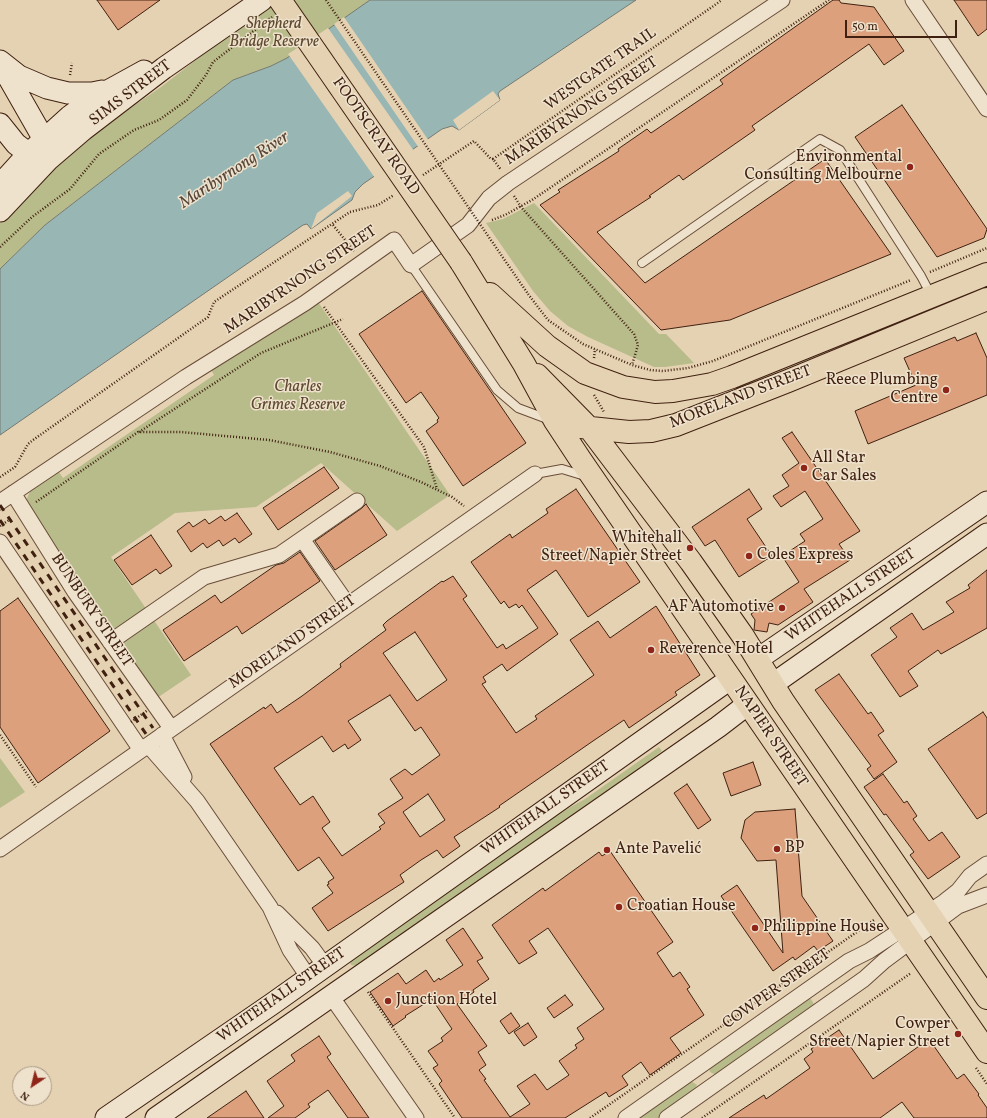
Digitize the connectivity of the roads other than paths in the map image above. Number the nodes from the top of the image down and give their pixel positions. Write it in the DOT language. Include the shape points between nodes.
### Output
graph roads {
  1 [pos="782,0"];
  2 [pos="913,0"];
  3 [pos="273,4"];
  4 [pos="211,35"];
  5 [pos="0,62"];
  6 [pos="112,88"];
  7 [pos="987,109"];
  8 [pos="0,124"];
  9 [pos="42,153"];
  10 [pos="0,185"];
  11 [pos="0,211"];
  12 [pos="642,263"];
  13 [pos="413,268"];
  14 [pos="465,268"];
  15 [pos="987,274"];
  16 [pos="987,286"];
  17 [pos="931,295"];
  18 [pos="987,299"];
  19 [pos="524,364"];
  20 [pos="576,368"];
  21 [pos="555,421"];
  22 [pos="599,422"];
  23 [pos="535,474"];
  24 [pos="596,482"];
  25 [pos="13,493"];
  26 [pos="357,501"];
  27 [pos="0,502"];
  28 [pos="987,502"];
  29 [pos="987,534"];
  30 [pos="302,539"];
  31 [pos="0,542"];
  32 [pos="348,605"];
  33 [pos="110,642"];
  34 [pos="758,659"];
  35 [pos="730,679"];
  36 [pos="773,684"];
  37 [pos="748,704"];
  38 [pos="660,728"];
  39 [pos="167,731"];
  40 [pos="144,747"];
  41 [pos="678,754"];
  42 [pos="197,801"];
  43 [pos="0,849"];
  44 [pos="987,864"];
  45 [pos="987,895"];
  46 [pos="270,907"];
  47 [pos="932,918"];
  48 [pos="906,935"];
  49 [pos="317,972"];
  50 [pos="818,983"];
  51 [pos="331,996"];
  52 [pos="987,998"];
  53 [pos="832,1002"];
  54 [pos="987,1052"];
  55 [pos="698,1068"];
  56 [pos="711,1087"];
  57 [pos="106,1118"];
  58 [pos="156,1118"];
  59 [pos="416,1118"];
  60 [pos="626,1118"];
  61 [pos="667,1118"];
  1 -- 13 [label="street, MARIBYRNONG STREET" via="508,183 489,198 468,225"];
  2 -- 7 [label="street"];
  3 -- 4 [label="main road, SIMS STREET"];
  3 -- 14 [label="main road, FOOTSCRAY ROAD, bridge"];
  4 -- 6 [label="main road, SIMS STREET"];
  4 -- 9 [label="main road, SIMS STREET" via="83,130"];
  5 -- 6 [label="main road" via="19,76 62,92 92,93"];
  5 -- 9 [label="main road"];
  6 -- 9 [label="main road, SIMS STREET" via="85,105"];
  8 -- 9 [label="main road" via="16,144"];
  9 -- 10 [label="main road, SIMS STREET"];
  9 -- 11 [label="main road, SIMS STREET"];
  12 -- 17 [label="lane" via="820,139 840,150"];
  13 -- 21 [label="lane" via="497,390 518,408"];
  13 -- 25 [label="street, MARIBYRNONG STREET" via="394,240 315,295 186,377"];
  14 -- 19 [label="main road, FOOTSCRAY ROAD"];
  14 -- 20 [label="main road, FOOTSCRAY ROAD" via="542,341"];
  15 -- 17 [label="main road, MORELAND STREET"];
  16 -- 17 [label="main road" via="941,303 936,302"];
  17 -- 20 [label="main road, MORELAND STREET" via="732,377 691,389 655,392 637,389 594,377"];
  18 -- 22 [label="main road, MORELAND STREET" via="788,382 676,425 635,432"];
  19 -- 21 [label="main road, FOOTSCRAY ROAD"];
  19 -- 22 [label="main road, FOOTSCRAY ROAD" via="559,396"];
  21 -- 22 [label="main road, MORELAND STREET"];
  21 -- 24 [label="main road, NAPIER STREET"];
  22 -- 34 [label="main road, NAPIER STREET"];
  23 -- 24 [label="lane, MORELAND STREET" via="565,469"];
  23 -- 32 [label="street, MORELAND STREET"];
  24 -- 35 [label="main road, NAPIER STREET"];
  25 -- 27 [label="street, MARIBYRNONG STREET"];
  25 -- 33 [label="street, BUNBURY STREET" via="75,592"];
  26 -- 30 [label="street"];
  28 -- 34 [label="main road, WHITEHALL STREET"];
  29 -- 36 [label="main road, WHITEHALL STREET"];
  30 -- 32 [label="street"];
  30 -- 33 [label="street" via="280,555 204,577"];
  31 -- 40 [label="street, BUNBURY STREET"];
  32 -- 39 [label="street, MORELAND STREET"];
  33 -- 39 [label="street, BUNBURY STREET"];
  34 -- 35 [label="main road, WHITEHALL STREET"];
  34 -- 36 [label="main road, NAPIER STREET"];
  35 -- 37 [label="main road, NAPIER STREET"];
  35 -- 38 [label="main road, WHITEHALL STREET"];
  36 -- 37 [label="main road, WHITEHALL STREET"];
  36 -- 47 [label="main road, NAPIER STREET"];
  37 -- 41 [label="main road, WHITEHALL STREET"];
  37 -- 48 [label="main road, NAPIER STREET"];
  38 -- 41 [label="main road"];
  38 -- 49 [label="main road, WHITEHALL STREET"];
  39 -- 40 [label="street, MORELAND STREET"];
  39 -- 42 [label="street, BUNBURY STREET"];
  40 -- 42 [label="street, BUNBURY STREET"];
  40 -- 43 [label="street, MORELAND STREET"];
  41 -- 51 [label="main road, WHITEHALL STREET"];
  42 -- 46 [label="street, BUNBURY STREET"];
  44 -- 47 [label="street, COWPER STREET" via="967,880"];
  45 -- 47 [label="street, COWPER STREET"];
  46 -- 49 [label="street, BUNBURY STREET" via="290,950"];
  46 -- 49 [label="street, BUNBURY STREET" via="312,948"];
  47 -- 48 [label="street, COWPER STREET"];
  47 -- 52 [label="main road, NAPIER STREET"];
  48 -- 50 [label="street, COWPER STREET" via="849,961"];
  48 -- 53 [label="street, COWPER STREET"];
  48 -- 54 [label="main road, NAPIER STREET"];
  49 -- 51 [label="main road, BUNBURY STREET"];
  49 -- 57 [label="main road, WHITEHALL STREET"];
  50 -- 53 [label="street"];
  50 -- 55 [label="street, COWPER STREET"];
  51 -- 58 [label="main road, WHITEHALL STREET"];
  51 -- 59 [label="street, BUNBURY STREET"];
  53 -- 56 [label="street, COWPER STREET"];
  55 -- 56 [label="street"];
  55 -- 60 [label="street, COWPER STREET"];
  56 -- 61 [label="street, COWPER STREET"];
}
